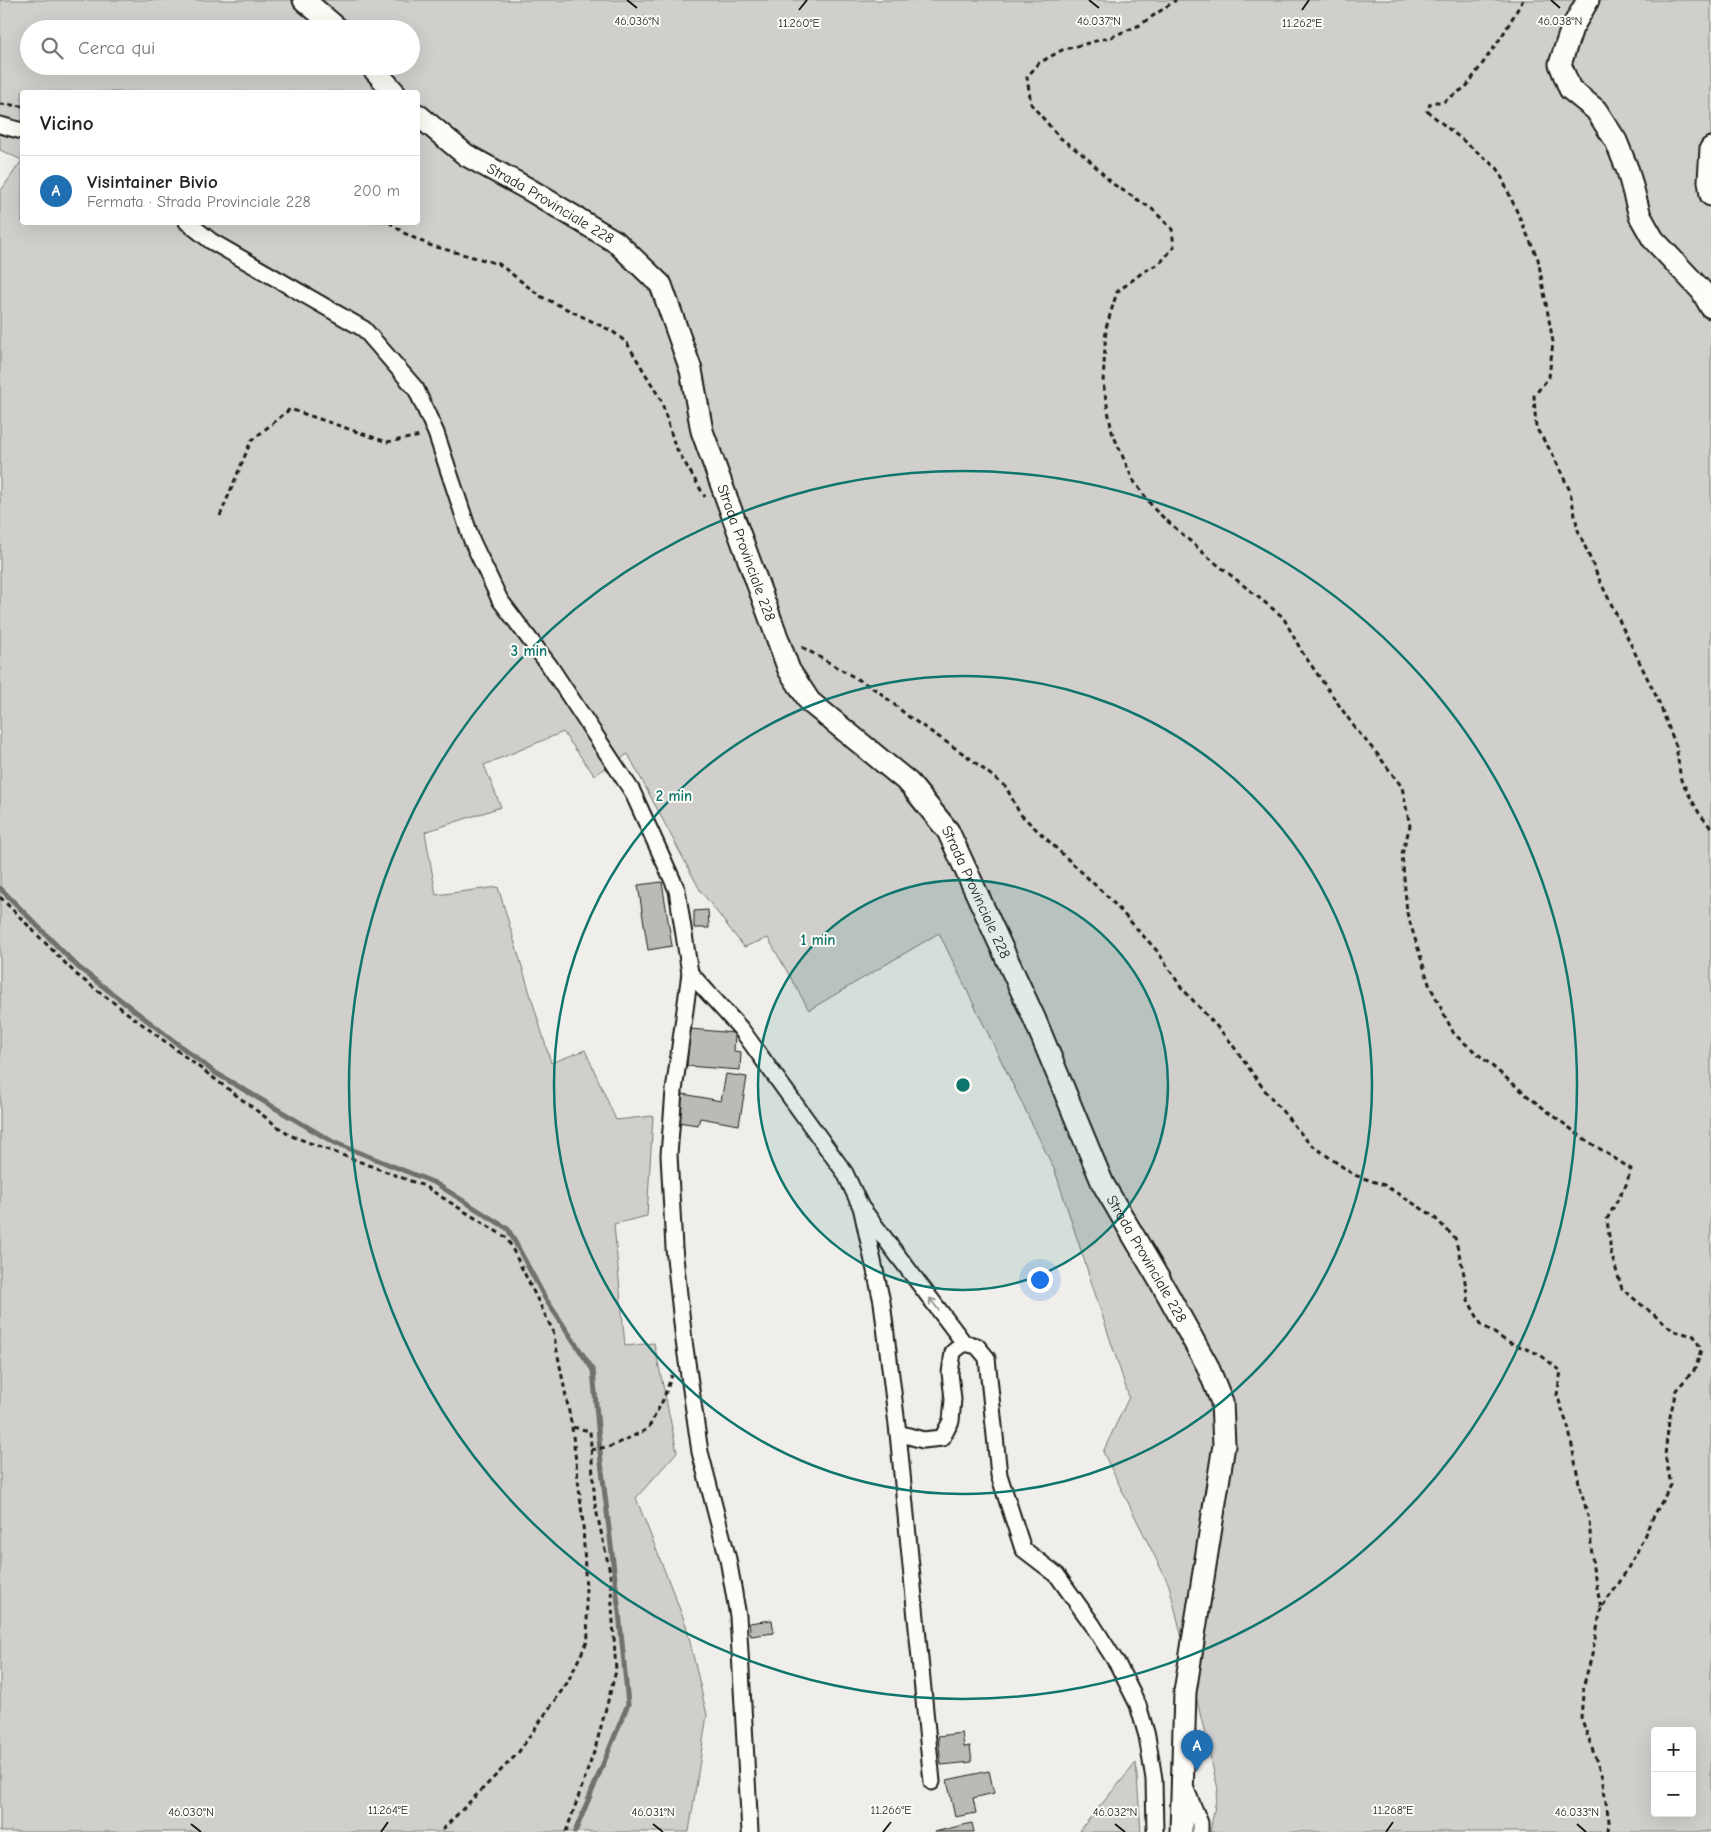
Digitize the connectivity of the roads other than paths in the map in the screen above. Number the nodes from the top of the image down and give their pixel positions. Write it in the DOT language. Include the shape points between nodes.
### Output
graph roads {
  1 [pos="304,0"];
  2 [pos="1588,0"];
  3 [pos="327,20"];
  4 [pos="379,75"];
  5 [pos="392,90"];
  6 [pos="420,117"];
  7 [pos="0,125"];
  8 [pos="20,130"];
  9 [pos="1711,148"];
  10 [pos="1711,195"];
  11 [pos="191,225"];
  12 [pos="1711,307"];
  13 [pos="690,974"];
  14 [pos="861,1207"];
  15 [pos="964,1343"];
  16 [pos="898,1433"];
  17 [pos="1182,1779"];
  18 [pos="932,1782"];
  19 [pos="750,1832"];
  20 [pos="1155,1832"];
  21 [pos="1181,1832"];
  22 [pos="1200,1832"];
  1 -- 3 [label="main road"];
  2 -- 12 [label="main road" via="1572,28 1560,64 1570,89 1596,110 1616,141 1640,216 1653,239 1702,291"];
  4 -- 5 [label="main road"];
  6 -- 17 [label="main road, Strada Provinciale 228" via="466,155 616,242 661,285 691,370 702,431 789,670 810,702 909,784 948,831 1035,1020 1103,1184 1207,1365 1222,1402 1224,1445 1185,1692"];
  7 -- 8 [label="street"];
  9 -- 10 [label="main road"];
  11 -- 13 [label="street" via="211,241 364,329 416,390 436,433 472,541 500,600 549,665 632,791 677,890"];
  13 -- 14 [label="street" via="741,1029 839,1165"];
  13 -- 19 [label="street" via="668,1155 674,1248 700,1452 728,1559 738,1616"];
  15 -- 14 [label="street, one-way"];
  14 -- 16 [label="street" via="882,1302"];
  15 -- 16 [label="street" via="953,1352 951,1421 942,1438 923,1440"];
  15 -- 20 [label="street" via="977,1346 987,1358 999,1475 1023,1549 1057,1575 1118,1665 1138,1705 1154,1779"];
  16 -- 18 [label="street"];
  17 -- 21 [label="main road, Strada Provinciale 228"];
  17 -- 22 [label="street" via="1200,1823"];
}
